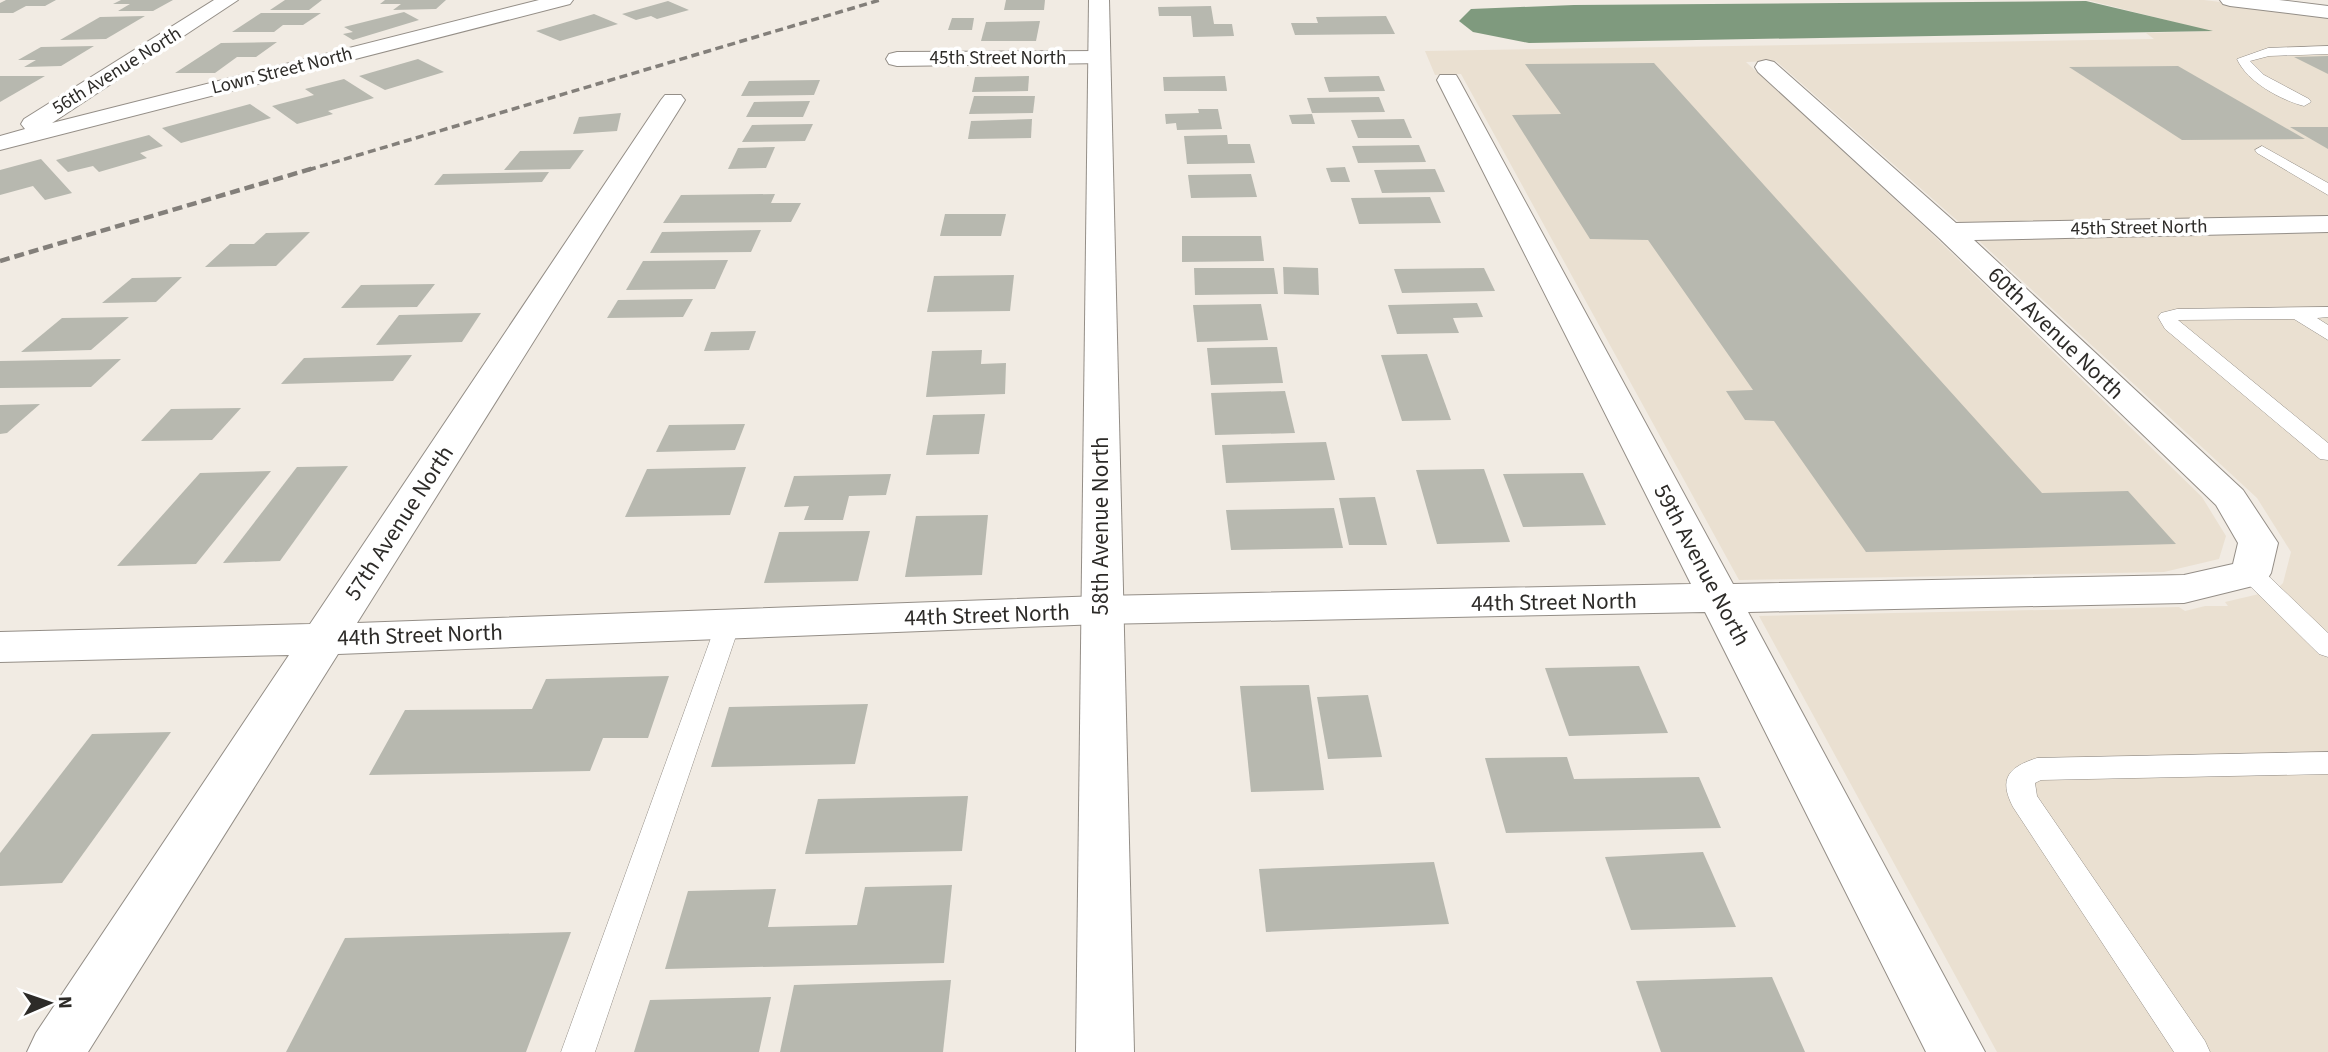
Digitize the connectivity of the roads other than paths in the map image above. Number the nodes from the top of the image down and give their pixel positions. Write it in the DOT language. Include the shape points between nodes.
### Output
graph roads {
  1 [pos="228,0"];
  2 [pos="505,0"];
  3 [pos="563,0"];
  4 [pos="1099,0"];
  5 [pos="2230,0"];
  6 [pos="2328,12"];
  7 [pos="484,20"];
  8 [pos="2328,50"];
  9 [pos="1098,58"];
  10 [pos="897,59"];
  11 [pos="1766,66"];
  12 [pos="1448,80"];
  13 [pos="673,100"];
  14 [pos="2304,102"];
  15 [pos="3,143"];
  16 [pos="2262,150"];
  17 [pos="2328,190"];
  18 [pos="2328,224"];
  19 [pos="1949,232"];
  20 [pos="2328,312"];
  21 [pos="2298,313"];
  22 [pos="2328,334"];
  23 [pos="2328,454"];
  24 [pos="2251,573"];
  25 [pos="1720,598"];
  26 [pos="1100,610"];
  27 [pos="728,624"];
  28 [pos="324,639"];
  29 [pos="0,647"];
  30 [pos="2328,648"];
  31 [pos="2328,763"];
  32 [pos="56,1052"];
  33 [pos="578,1052"];
  34 [pos="1105,1052"];
  35 [pos="1956,1052"];
  36 [pos="2193,1052"];
  1 -- 15 [label="street, 56th Avenue North"];
  2 -- 7 [label="street"];
  3 -- 7 [label="street, Lown Street North"];
  4 -- 9 [label="street, 58th Avenue North"];
  5 -- 6 [label="street"];
  7 -- 15 [label="street, Lown Street North"];
  8 -- 14 [label="lane" via="2267,52 2243,59 2255,75"];
  9 -- 10 [label="street, 45th Street North"];
  9 -- 26 [label="street, 58th Avenue North"];
  11 -- 19 [label="street, 60th Avenue North"];
  12 -- 25 [label="street, 59th Avenue North"];
  13 -- 28 [label="street, 57th Avenue North"];
  16 -- 17 [label="lane"];
  18 -- 19 [label="street, 45th Street North"];
  19 -- 24 [label="street, 60th Avenue North" via="2230,498 2258,543"];
  20 -- 21 [label="lane"];
  21 -- 22 [label="lane"];
  21 -- 23 [label="lane" via="2167,317"];
  24 -- 25 [label="street, 44th Street North" via="2184,589"];
  24 -- 30 [label="lane"];
  25 -- 26 [label="street, 44th Street North"];
  25 -- 35 [label="street, 59th Avenue North"];
  26 -- 27 [label="street, 44th Street North"];
  26 -- 34 [label="street, 58th Avenue North"];
  27 -- 28 [label="street, 44th Street North"];
  27 -- 33 [label="lane"];
  28 -- 29 [label="street, 44th Street North"];
  28 -- 32 [label="street, 57th Avenue North"];
  31 -- 36 [label="lane" via="2036,769 2020,778 2023,799"];
}
